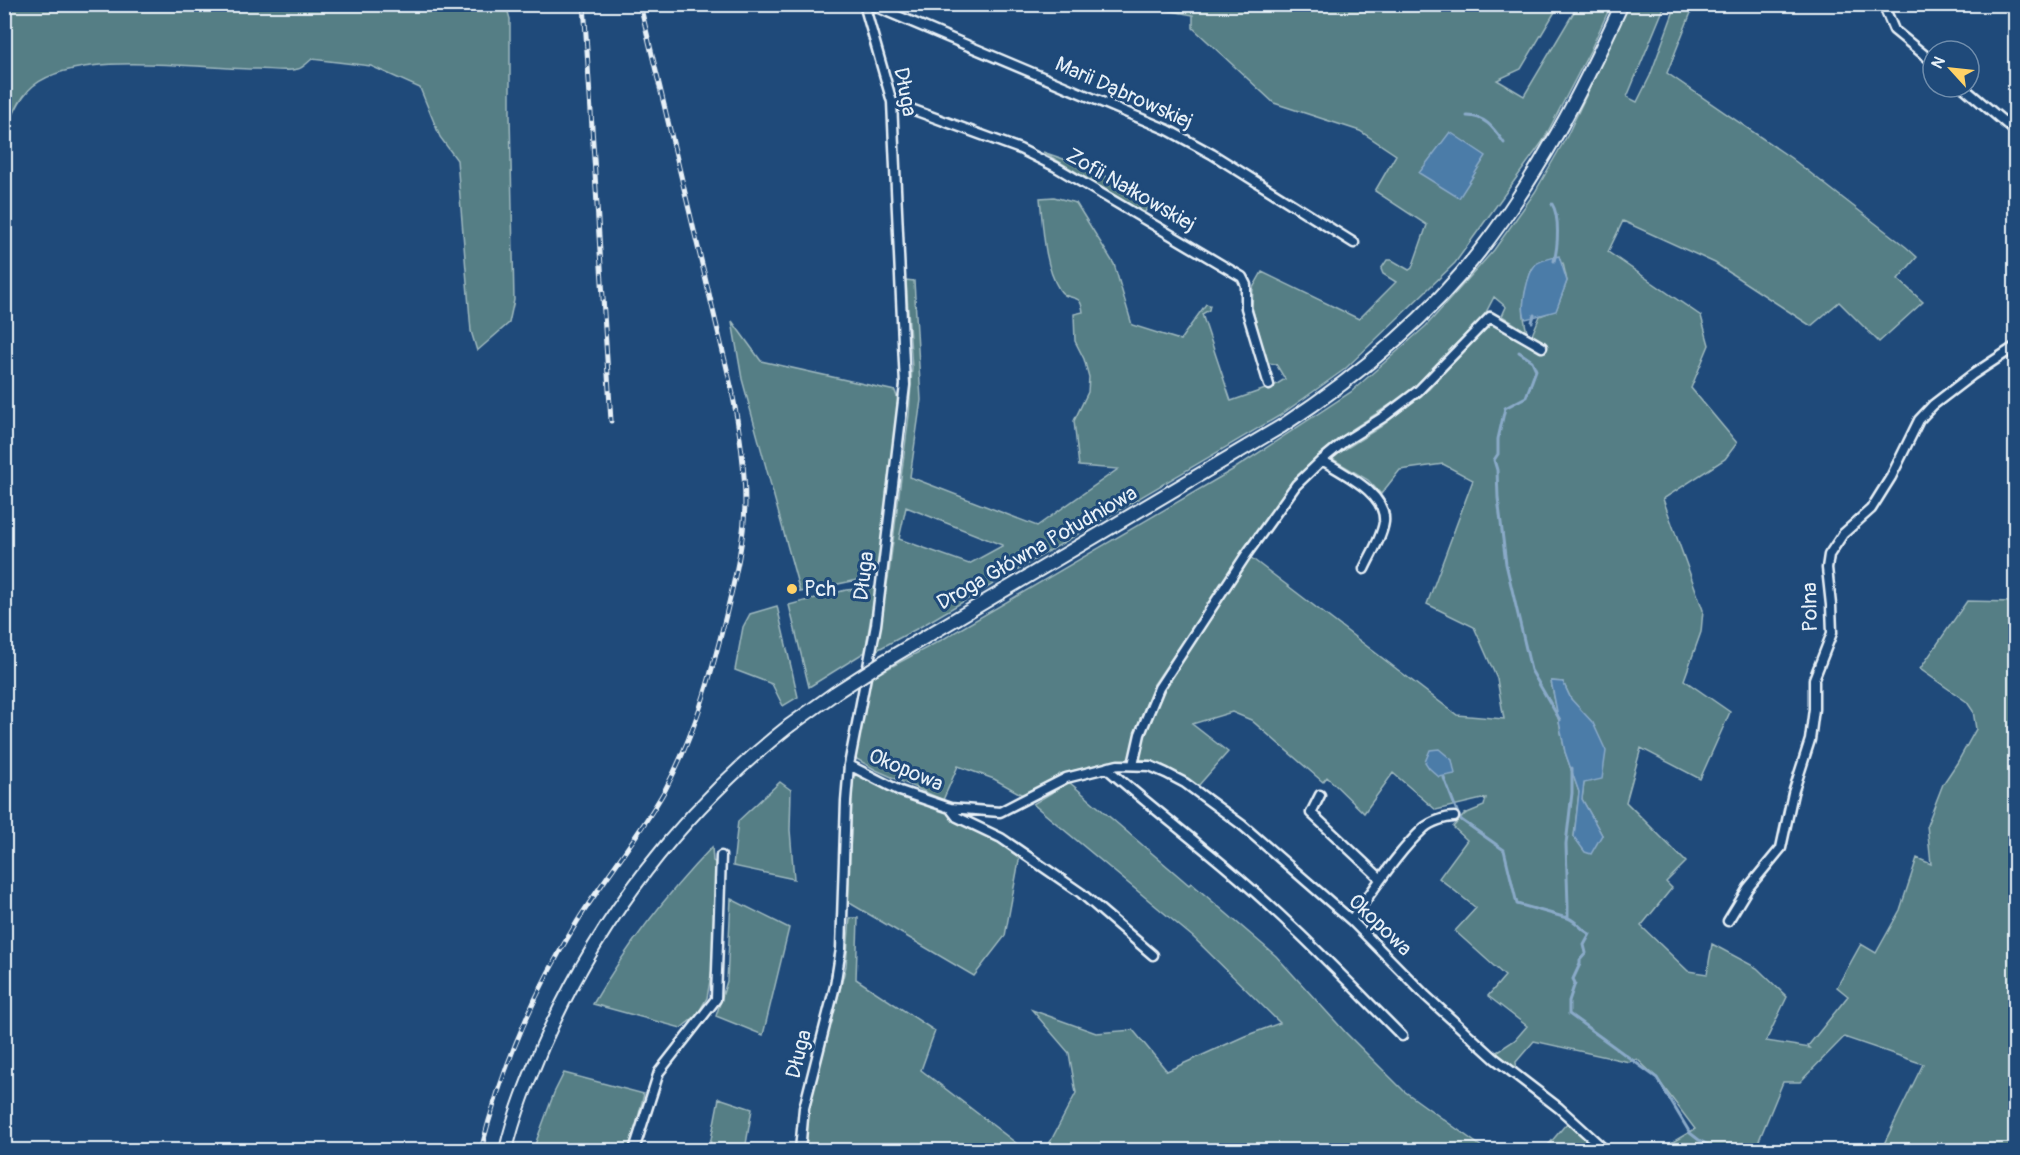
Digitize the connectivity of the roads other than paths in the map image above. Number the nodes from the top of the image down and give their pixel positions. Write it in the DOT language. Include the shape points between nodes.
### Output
graph roads {
  1 [pos="1622,4"];
  2 [pos="1883,4"];
  3 [pos="865,6"];
  4 [pos="1921,52"];
  5 [pos="1978,99"];
  6 [pos="892,102"];
  7 [pos="2016,132"];
  8 [pos="1354,243"];
  9 [pos="2016,346"];
  10 [pos="1542,347"];
  11 [pos="1269,386"];
  12 [pos="1322,460"];
  13 [pos="1364,569"];
  14 [pos="849,765"];
  15 [pos="1133,765"];
  16 [pos="1109,767"];
  17 [pos="1320,795"];
  18 [pos="950,808"];
  19 [pos="1454,818"];
  20 [pos="721,856"];
  21 [pos="1381,879"];
  22 [pos="1351,920"];
  23 [pos="1728,921"];
  24 [pos="1153,955"];
  25 [pos="1402,1036"];
  26 [pos="506,1150"];
  27 [pos="633,1150"];
  28 [pos="801,1150"];
  29 [pos="1605,1150"];
  1 -- 26 [label="main road, Droga Główna Południowa, bridge" via="1586,82 1512,205 1475,257 1396,340 1282,426 835,693 734,773 687,820 615,913 581,969 527,1081"];
  2 -- 4 [label="street" via="1894,30"];
  3 -- 6 [label="street, Długa"];
  3 -- 8 [label="street, Marii Dąbrowskiej" via="874,6 1168,130"];
  5 -- 7 [label="street"];
  6 -- 11 [label="street, Zofii Nałkowskiej" via="1020,149 1242,277 1246,308"];
  6 -- 14 [label="street, Długa" via="905,385 876,625"];
  9 -- 23 [label="street, Polna" via="1972,375 1919,420 1871,508 1843,534 1829,555 1832,633 1814,679 1810,740 1792,793 1781,848"];
  10 -- 12 [label="street" via="1490,317 1418,391"];
  12 -- 13 [label="street" via="1374,494 1384,511 1384,523"];
  12 -- 15 [label="street" via="1296,485 1159,688 1140,734"];
  14 -- 18 [label="street, Okopowa" via="900,791"];
  14 -- 28 [label="street, Długa" via="841,949 804,1108"];
  15 -- 16 [label="street, Okopowa"];
  15 -- 22 [label="street, Okopowa" via="1150,766 1185,783 1242,825"];
  16 -- 18 [label="street, Okopowa" via="1066,778 1000,812"];
  16 -- 25 [label="street" via="1244,883"];
  17 -- 21 [label="street" via="1311,813"];
  18 -- 24 [label="street, Okopowa" via="957,817 1001,838 1081,893"];
  19 -- 21 [label="street" via="1446,817 1426,826"];
  20 -- 27 [label="street" via="716,999 659,1072"];
  21 -- 22 [label="street"];
  22 -- 29 [label="street, Okopowa" via="1434,1004"];
}
